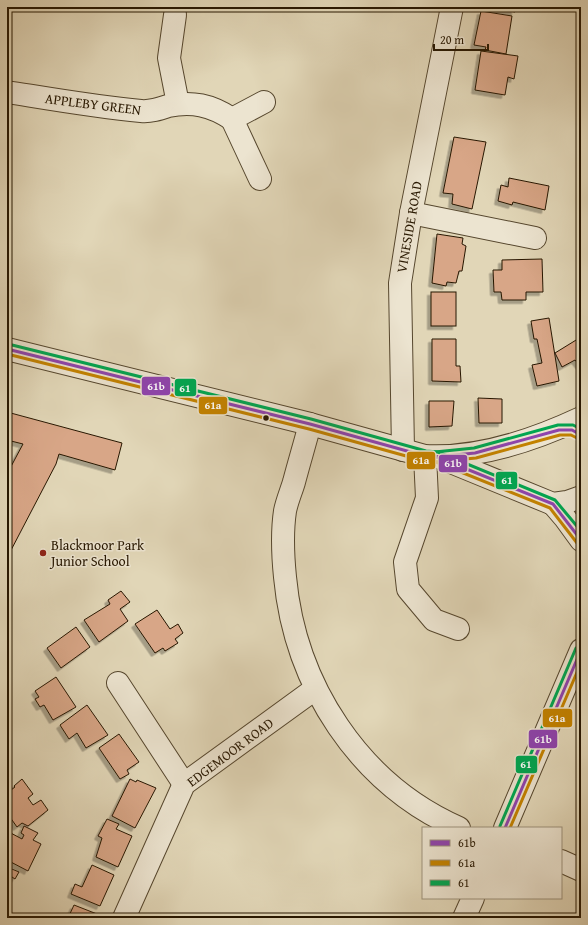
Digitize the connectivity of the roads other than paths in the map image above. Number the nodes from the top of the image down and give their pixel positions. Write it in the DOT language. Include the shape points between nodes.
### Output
graph roads {
  1 [pos="452,7"];
  2 [pos="175,15"];
  3 [pos="7,92"];
  4 [pos="264,102"];
  5 [pos="178,104"];
  6 [pos="232,119"];
  7 [pos="260,179"];
  8 [pos="411,213"];
  9 [pos="535,238"];
  10 [pos="7,349"];
  11 [pos="581,418"];
  12 [pos="310,424"];
  13 [pos="553,431"];
  14 [pos="581,435"];
  15 [pos="507,445"];
  16 [pos="402,450"];
  17 [pos="431,456"];
  18 [pos="515,488"];
  19 [pos="581,497"];
  20 [pos="553,504"];
  21 [pos="581,540"];
  22 [pos="458,629"];
  23 [pos="580,656"];
  24 [pos="118,683"];
  25 [pos="315,689"];
  26 [pos="184,784"];
  27 [pos="457,827"];
  28 [pos="505,827"];
  29 [pos="562,861"];
  30 [pos="581,870"];
  31 [pos="473,899"];
  32 [pos="124,918"];
  33 [pos="464,918"];
  1 -- 8 [label="street, VINESIDE ROAD"];
  2 -- 5 [label="street" via="169,58"];
  3 -- 5 [label="street, APPLEBY GREEN" via="143,111"];
  4 -- 6 [label="street"];
  5 -- 6 [label="street, APPLEBY GREEN" via="209,106"];
  6 -- 7 [label="street"];
  8 -- 9 [label="street"];
  8 -- 16 [label="street, VINESIDE ROAD" via="400,283"];
  10 -- 12 [label="street"];
  11 -- 13 [label="street"];
  12 -- 16 [label="street"];
  12 -- 25 [label="street" via="285,512 283,557 287,602 296,639"];
  13 -- 14 [label="street" via="566,429"];
  13 -- 15 [label="street"];
  15 -- 17 [label="street" via="475,453"];
  15 -- 18 [label="street" via="501,456 501,469"];
  16 -- 17 [label="street"];
  17 -- 18 [label="street"];
  17 -- 22 [label="street" via="427,498 405,562 408,589 434,620"];
  18 -- 20 [label="street"];
  19 -- 20 [label="street"];
  20 -- 21 [label="street"];
  23 -- 28 [label="street"];
  24 -- 26 [label="street"];
  25 -- 26 [label="street, EDGEMOOR ROAD"];
  25 -- 27 [label="street" via="355,750 380,776 408,799"];
  26 -- 32 [label="street, EDGEMOOR ROAD"];
  29 -- 30 [label="street"];
  31 -- 33 [label="street"];
}
